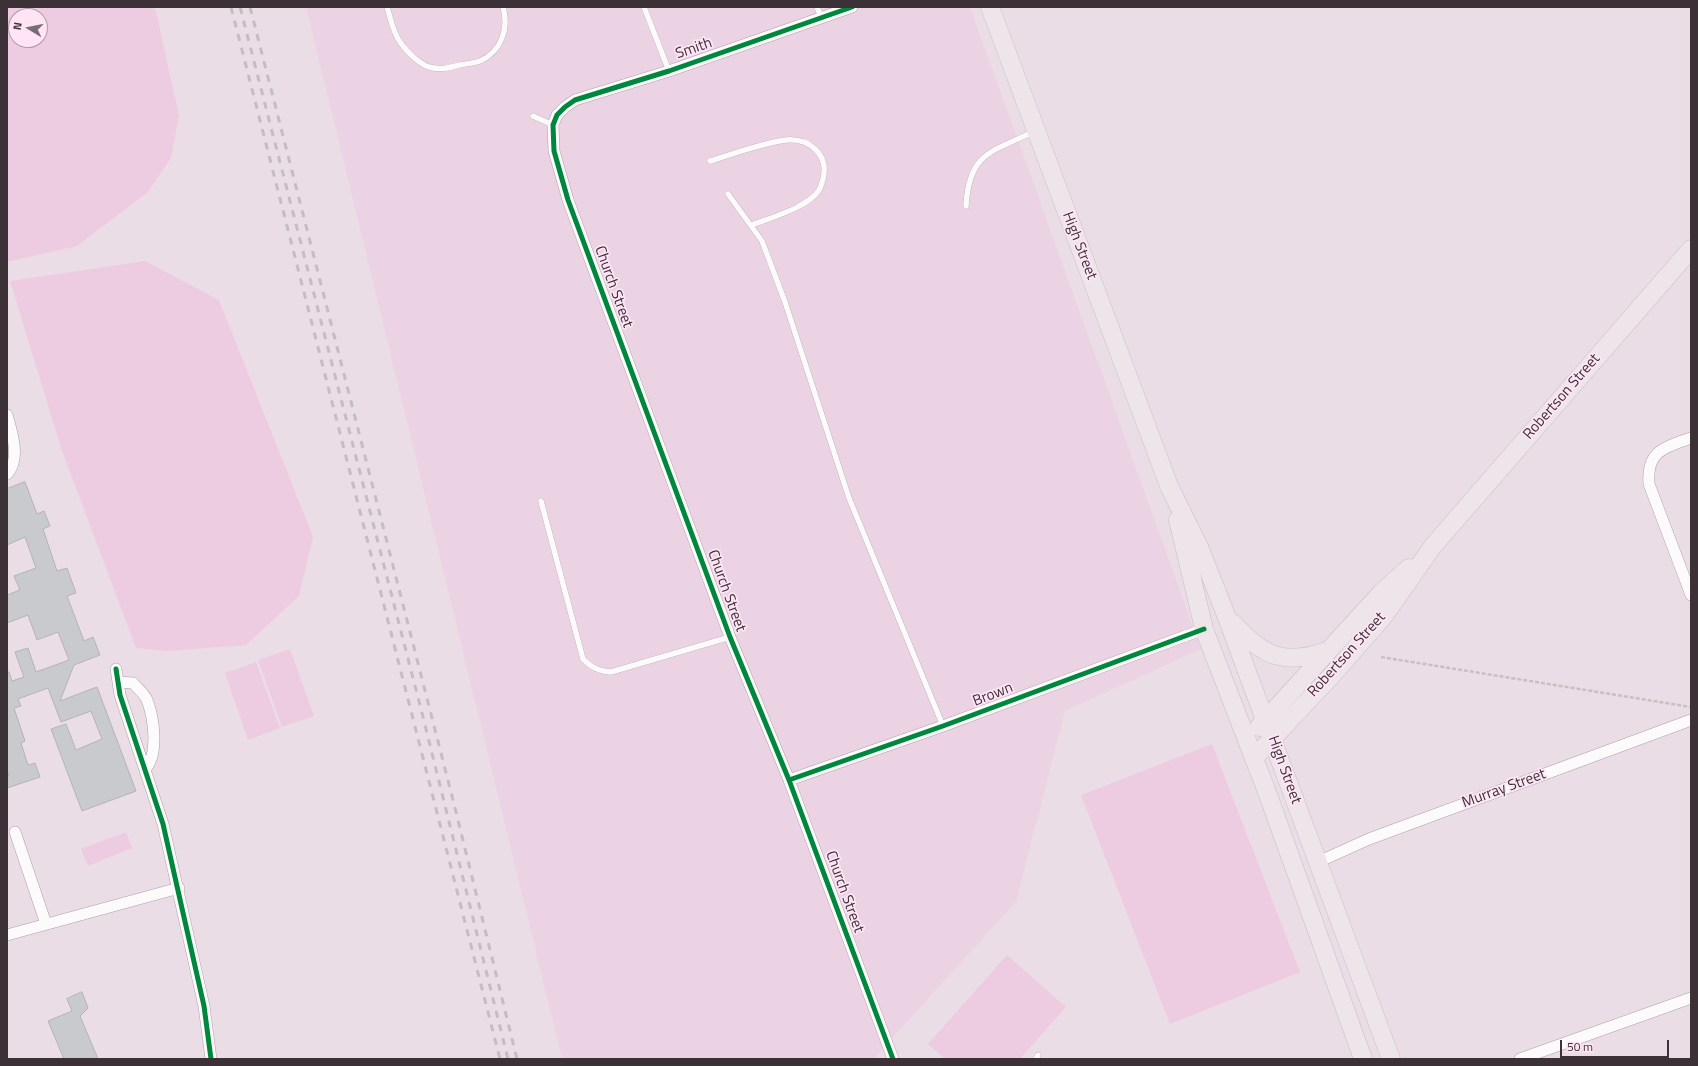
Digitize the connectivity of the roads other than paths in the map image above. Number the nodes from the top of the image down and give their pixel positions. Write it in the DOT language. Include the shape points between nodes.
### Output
graph roads {
  1 [pos="387,7"];
  2 [pos="503,7"];
  3 [pos="644,7"];
  4 [pos="852,7"];
  5 [pos="990,7"];
  6 [pos="819,12"];
  7 [pos="669,71"];
  8 [pos="533,116"];
  9 [pos="553,126"];
  10 [pos="1036,131"];
  11 [pos="710,161"];
  12 [pos="728,194"];
  13 [pos="966,206"];
  14 [pos="752,225"];
  15 [pos="1691,249"];
  16 [pos="7,415"];
  17 [pos="1691,438"];
  18 [pos="7,474"];
  19 [pos="1169,486"];
  20 [pos="541,501"];
  21 [pos="1433,546"];
  22 [pos="1691,595"];
  23 [pos="1226,615"];
  24 [pos="1204,630"];
  25 [pos="730,637"];
  26 [pos="1328,651"];
  27 [pos="116,669"];
  28 [pos="118,682"];
  29 [pos="1265,720"];
  30 [pos="1691,720"];
  31 [pos="943,726"];
  32 [pos="1272,737"];
  33 [pos="1247,739"];
  34 [pos="1254,758"];
  35 [pos="145,769"];
  36 [pos="789,780"];
  37 [pos="15,832"];
  38 [pos="1318,862"];
  39 [pos="179,888"];
  40 [pos="46,924"];
  41 [pos="7,935"];
  42 [pos="1691,998"];
  43 [pos="211,1059"];
  44 [pos="893,1059"];
  45 [pos="1363,1059"];
  46 [pos="1391,1059"];
  47 [pos="1520,1059"];
  1 -- 2 [label="lane" via="394,31 402,46 428,67 442,69 480,61 493,52 501,42 506,27"];
  3 -- 7 [label="lane"];
  4 -- 6 [label="street, Smith"];
  5 -- 10 [label="main road, High Street"];
  6 -- 7 [label="street, Smith"];
  7 -- 9 [label="street, Smith" via="575,100 557,115"];
  8 -- 9 [label="lane"];
  9 -- 25 [label="street, Church Street" via="554,151 568,200"];
  10 -- 13 [label="lane" via="988,154 978,162 970,176"];
  10 -- 19 [label="main road, High Street"];
  11 -- 14 [label="lane" via="787,140 815,146 822,158 824,172 819,190 808,201 793,209"];
  12 -- 14 [label="lane"];
  14 -- 31 [label="lane" via="762,240 785,302 849,498"];
  15 -- 21 [label="main road, Robertson Street"];
  16 -- 18 [label="street" via="14,451 13,462"];
  17 -- 22 [label="street" via="1664,448 1654,456 1648,472 1649,484"];
  19 -- 23 [label="main road, High Street" via="1200,549"];
  19 -- 24 [label="main road, High Street"];
  20 -- 25 [label="lane" via="583,659 590,666 600,671 611,672"];
  21 -- 26 [label="main road, Robertson Street" via="1382,592"];
  21 -- 32 [label="main road, Robertson Street" via="1383,617 1333,674"];
  23 -- 26 [label="main road" via="1254,644 1273,654 1302,658"];
  23 -- 29 [label="main road, High Street"];
  24 -- 31 [label="street, Brown"];
  24 -- 33 [label="main road, High Street"];
  25 -- 36 [label="street, Church Street"];
  26 -- 29 [label="main road, Robertson Street"];
  27 -- 28 [label="street"];
  28 -- 35 [label="street"];
  28 -- 35 [label="street" via="133,683 147,699 154,756"];
  29 -- 32 [label="main road, High Street"];
  29 -- 33 [label="main road, Robertson Street"];
  30 -- 38 [label="street, Murray Street" via="1369,839"];
  31 -- 36 [label="street, Brown"];
  32 -- 34 [label="main road, Robertson Street"];
  32 -- 38 [label="main road, High Street"];
  33 -- 34 [label="main road, High Street"];
  34 -- 45 [label="main road, High Street"];
  35 -- 39 [label="street" via="163,824"];
  36 -- 44 [label="street, Church Street"];
  37 -- 40 [label="street"];
  38 -- 46 [label="main road, High Street"];
  39 -- 40 [label="street"];
  39 -- 43 [label="street" via="204,1006"];
  40 -- 41 [label="street"];
  42 -- 47 [label="street"];
}
